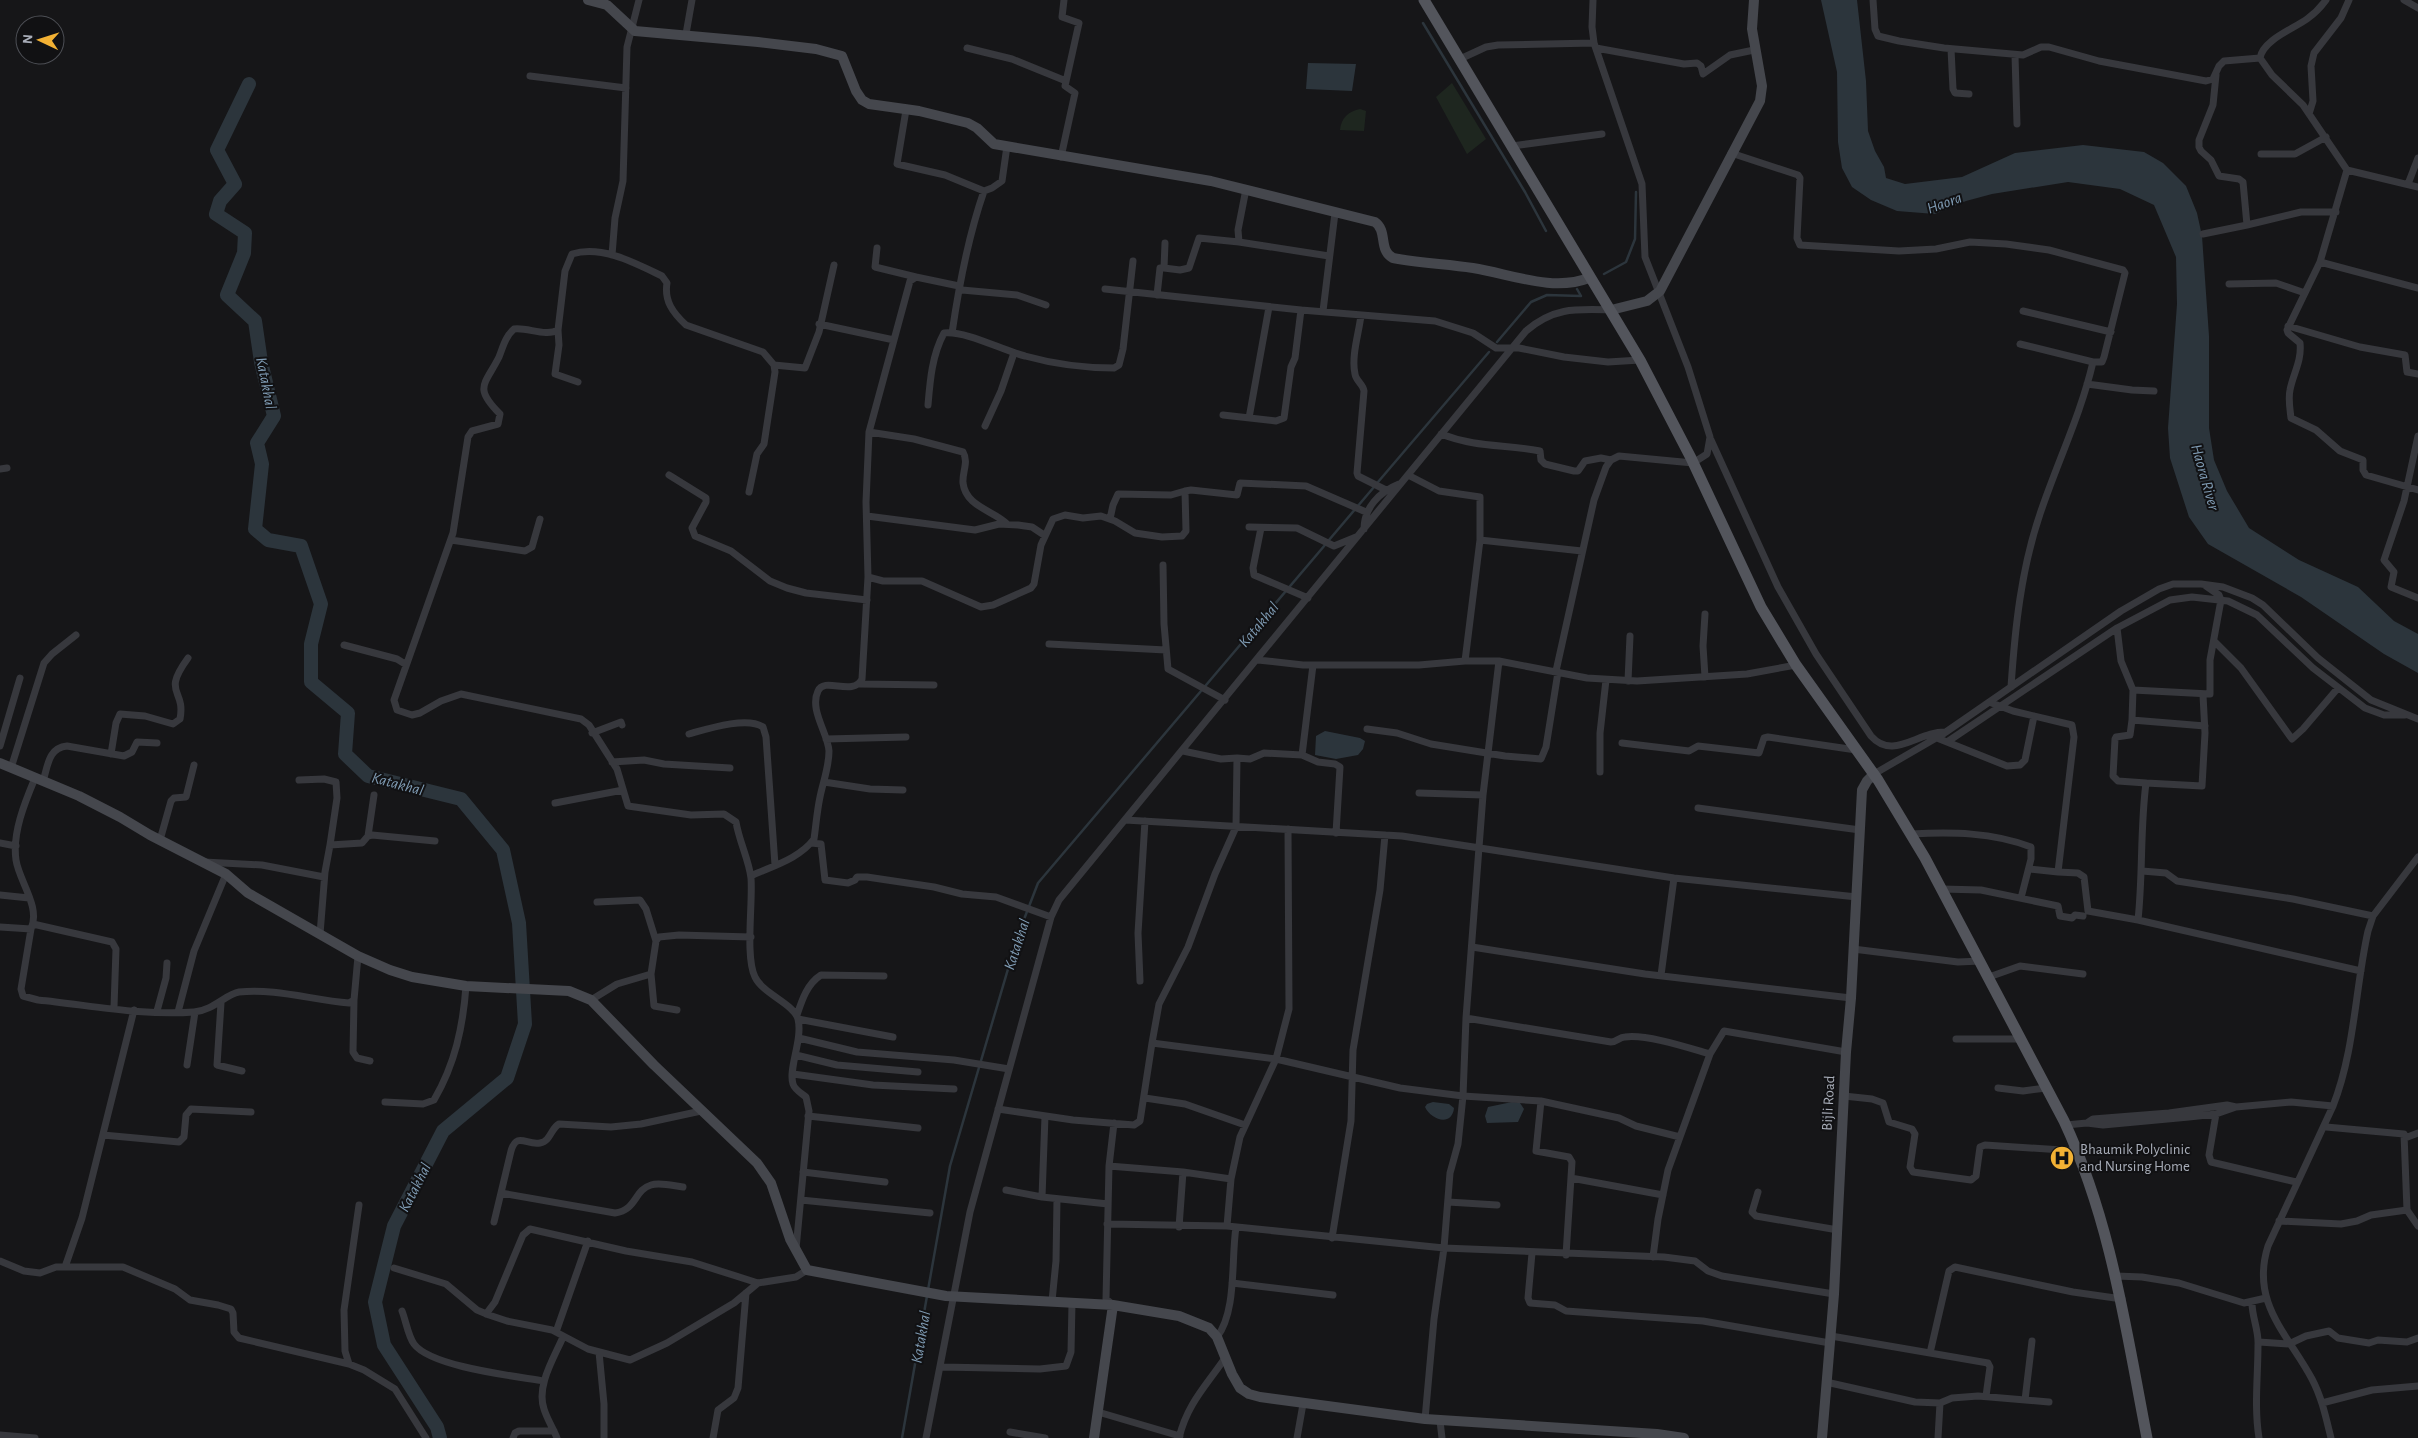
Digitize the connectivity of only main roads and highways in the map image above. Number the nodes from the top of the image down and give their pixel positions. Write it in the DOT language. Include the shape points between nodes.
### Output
graph roads {
  1 [pos="1424,0"];
  2 [pos="2147,1438"];
  1 -- 2 [label="main road" via="1640,360 1693,462 1761,608 1796,666 1874,774 1911,834 2066,1125 2106,1238 2122,1299"];
}
